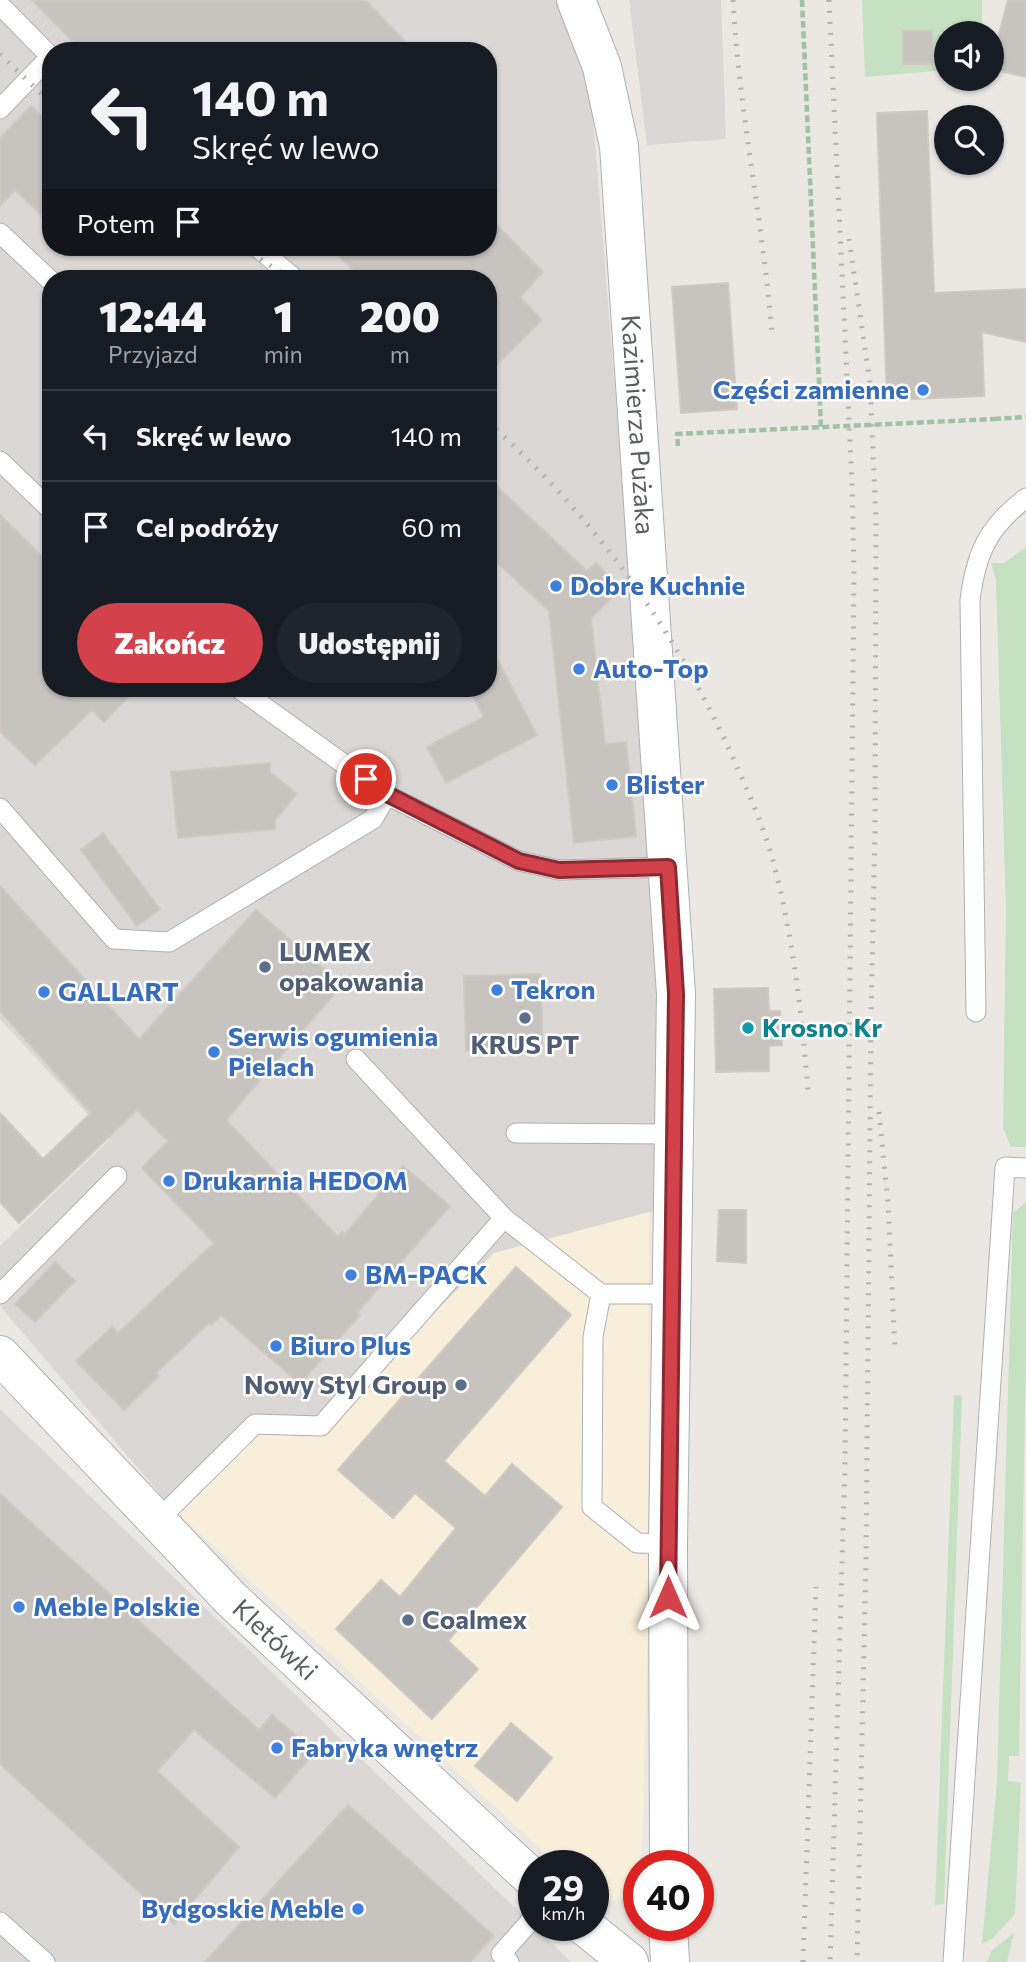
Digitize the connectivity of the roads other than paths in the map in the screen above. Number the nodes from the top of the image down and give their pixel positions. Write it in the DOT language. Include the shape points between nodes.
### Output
graph roads {
  1 [pos="576,0"];
  2 [pos="0,5"];
  3 [pos="42,49"];
  4 [pos="42,65"];
  5 [pos="0,109"];
  6 [pos="0,233"];
  7 [pos="268,256"];
  8 [pos="284,270"];
  9 [pos="42,273"];
  10 [pos="0,461"];
  11 [pos="1026,498"];
  12 [pos="42,501"];
  13 [pos="252,697"];
  14 [pos="387,794"];
  15 [pos="0,808"];
  16 [pos="668,867"];
  17 [pos="976,1012"];
  18 [pos="356,1059"];
  19 [pos="516,1133"];
  20 [pos="676,1134"];
  21 [pos="1026,1168"];
  22 [pos="117,1175"];
  23 [pos="504,1218"];
  24 [pos="0,1294"];
  25 [pos="601,1294"];
  26 [pos="671,1294"];
  27 [pos="0,1355"];
  28 [pos="158,1520"];
  29 [pos="668,1544"];
  30 [pos="669,1850"];
  31 [pos="518,1865"];
  32 [pos="0,1922"];
  33 [pos="518,1934"];
  34 [pos="603,1941"];
  35 [pos="669,1941"];
  36 [pos="46,1962"];
  37 [pos="509,1962"];
  38 [pos="629,1962"];
  39 [pos="670,1962"];
  40 [pos="953,1962"];
  1 -- 16 [label="street, Kazimierza Pużaka" via="602,67 619,146"];
  2 -- 3 [label="lane"];
  4 -- 5 [label="lane"];
  6 -- 9 [label="lane"];
  7 -- 8 [label="lane"];
  10 -- 12 [label="lane"];
  11 -- 17 [label="lane" via="986,540 974,569 970,600"];
  13 -- 14 [label="lane"];
  14 -- 15 [label="lane" via="373,819 169,943 114,939"];
  14 -- 16 [label="lane" via="519,861 559,870"];
  16 -- 20 [label="street, Kazimierza Pużaka" via="676,994"];
  18 -- 23 [label="lane"];
  19 -- 20 [label="lane"];
  20 -- 26 [label="street, Kazimierza Pużaka"];
  21 -- 40 [label="lane" via="1005,1167"];
  22 -- 24 [label="lane"];
  23 -- 25 [label="lane"];
  23 -- 28 [label="lane" via="321,1426 255,1424"];
  25 -- 26 [label="lane"];
  25 -- 29 [label="lane" via="593,1337 592,1507 637,1543"];
  26 -- 29 [label="street, Kazimierza Pużaka"];
  27 -- 28 [label="street, Kletówki"];
  28 -- 31 [label="street, Kletówki" via="231,1599"];
  29 -- 30 [label="street, Kazimierza Pużaka"];
  32 -- 36 [label="lane"];
  33 -- 37 [label="lane" via="500,1954"];
  34 -- 38 [label="street"];
  35 -- 39 [label="street"];
}
